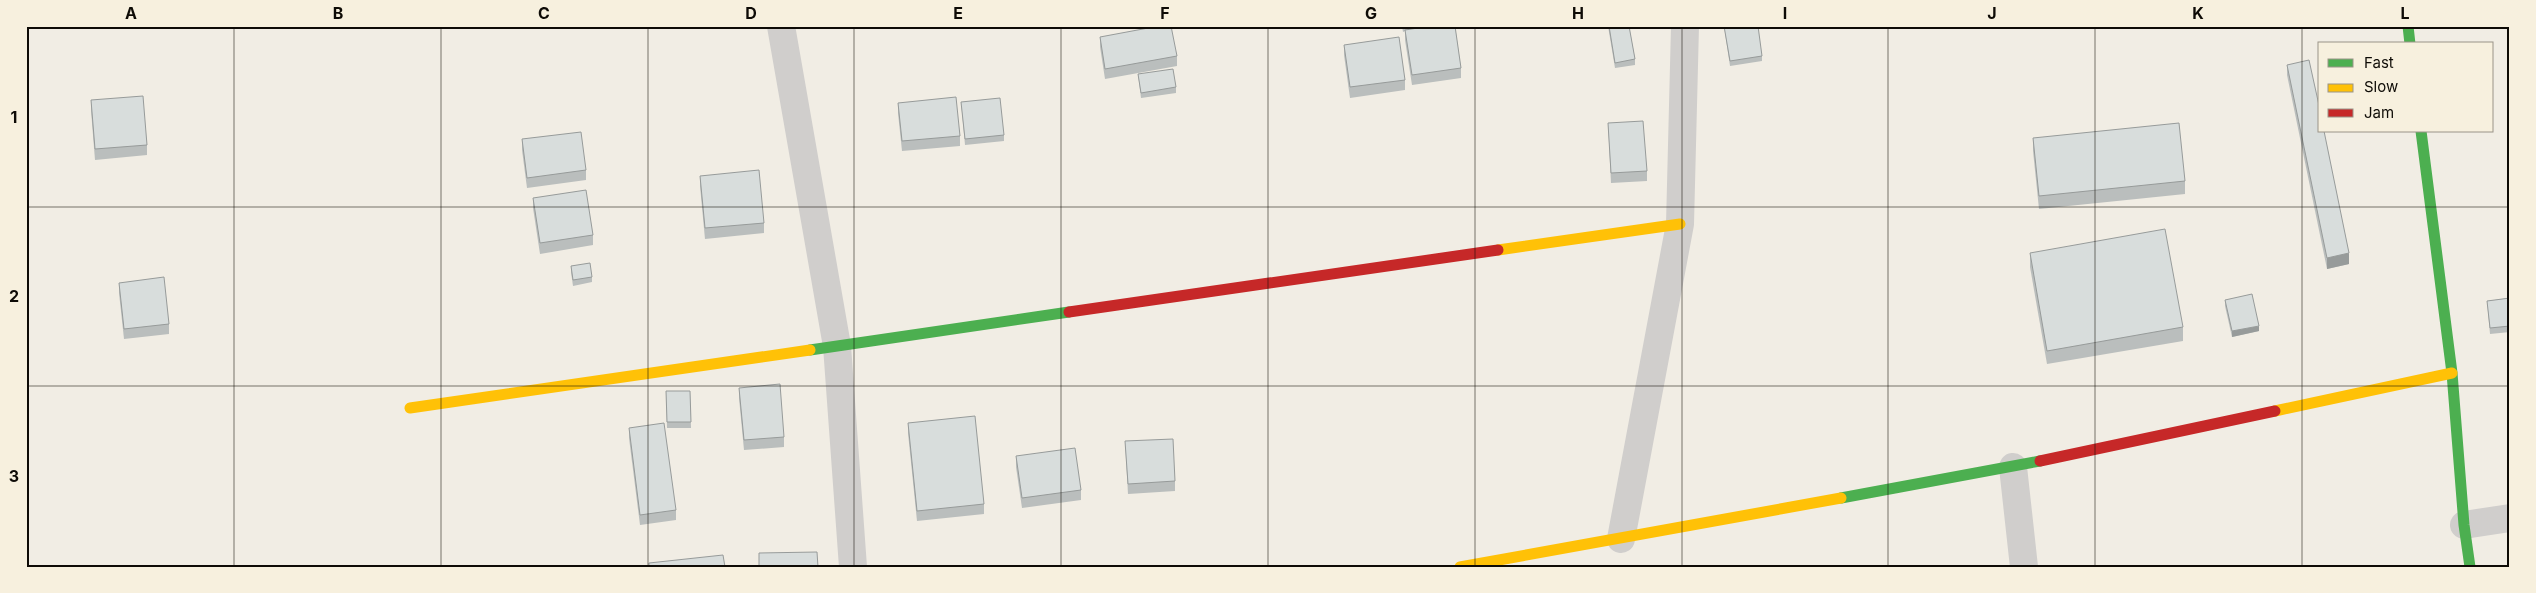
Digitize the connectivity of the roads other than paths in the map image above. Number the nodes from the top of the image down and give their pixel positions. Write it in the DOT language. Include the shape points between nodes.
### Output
graph roads {
  1 [pos="782,26"];
  2 [pos="1685,26"];
  3 [pos="2408,26"];
  4 [pos="2410,42"];
  5 [pos="2422,132"];
  6 [pos="1680,224"];
  7 [pos="837,346"];
  8 [pos="2452,373"];
  9 [pos="410,408"];
  10 [pos="2013,467"];
  11 [pos="2510,518"];
  12 [pos="2464,526"];
  13 [pos="1621,539"];
  14 [pos="853,567"];
  15 [pos="1460,567"];
  16 [pos="2024,567"];
  17 [pos="2470,567"];
  1 -- 7 [label="street"];
  2 -- 6 [label="street"];
  3 -- 4 [label="street"];
  5 -- 8 [label="street"];
  6 -- 7 [label="street"];
  6 -- 13 [label="street"];
  7 -- 9 [label="street"];
  7 -- 14 [label="street"];
  8 -- 10 [label="street"];
  8 -- 12 [label="street"];
  10 -- 13 [label="street"];
  10 -- 16 [label="street"];
  11 -- 12 [label="street"];
  12 -- 17 [label="street"];
  13 -- 15 [label="street"];
}
